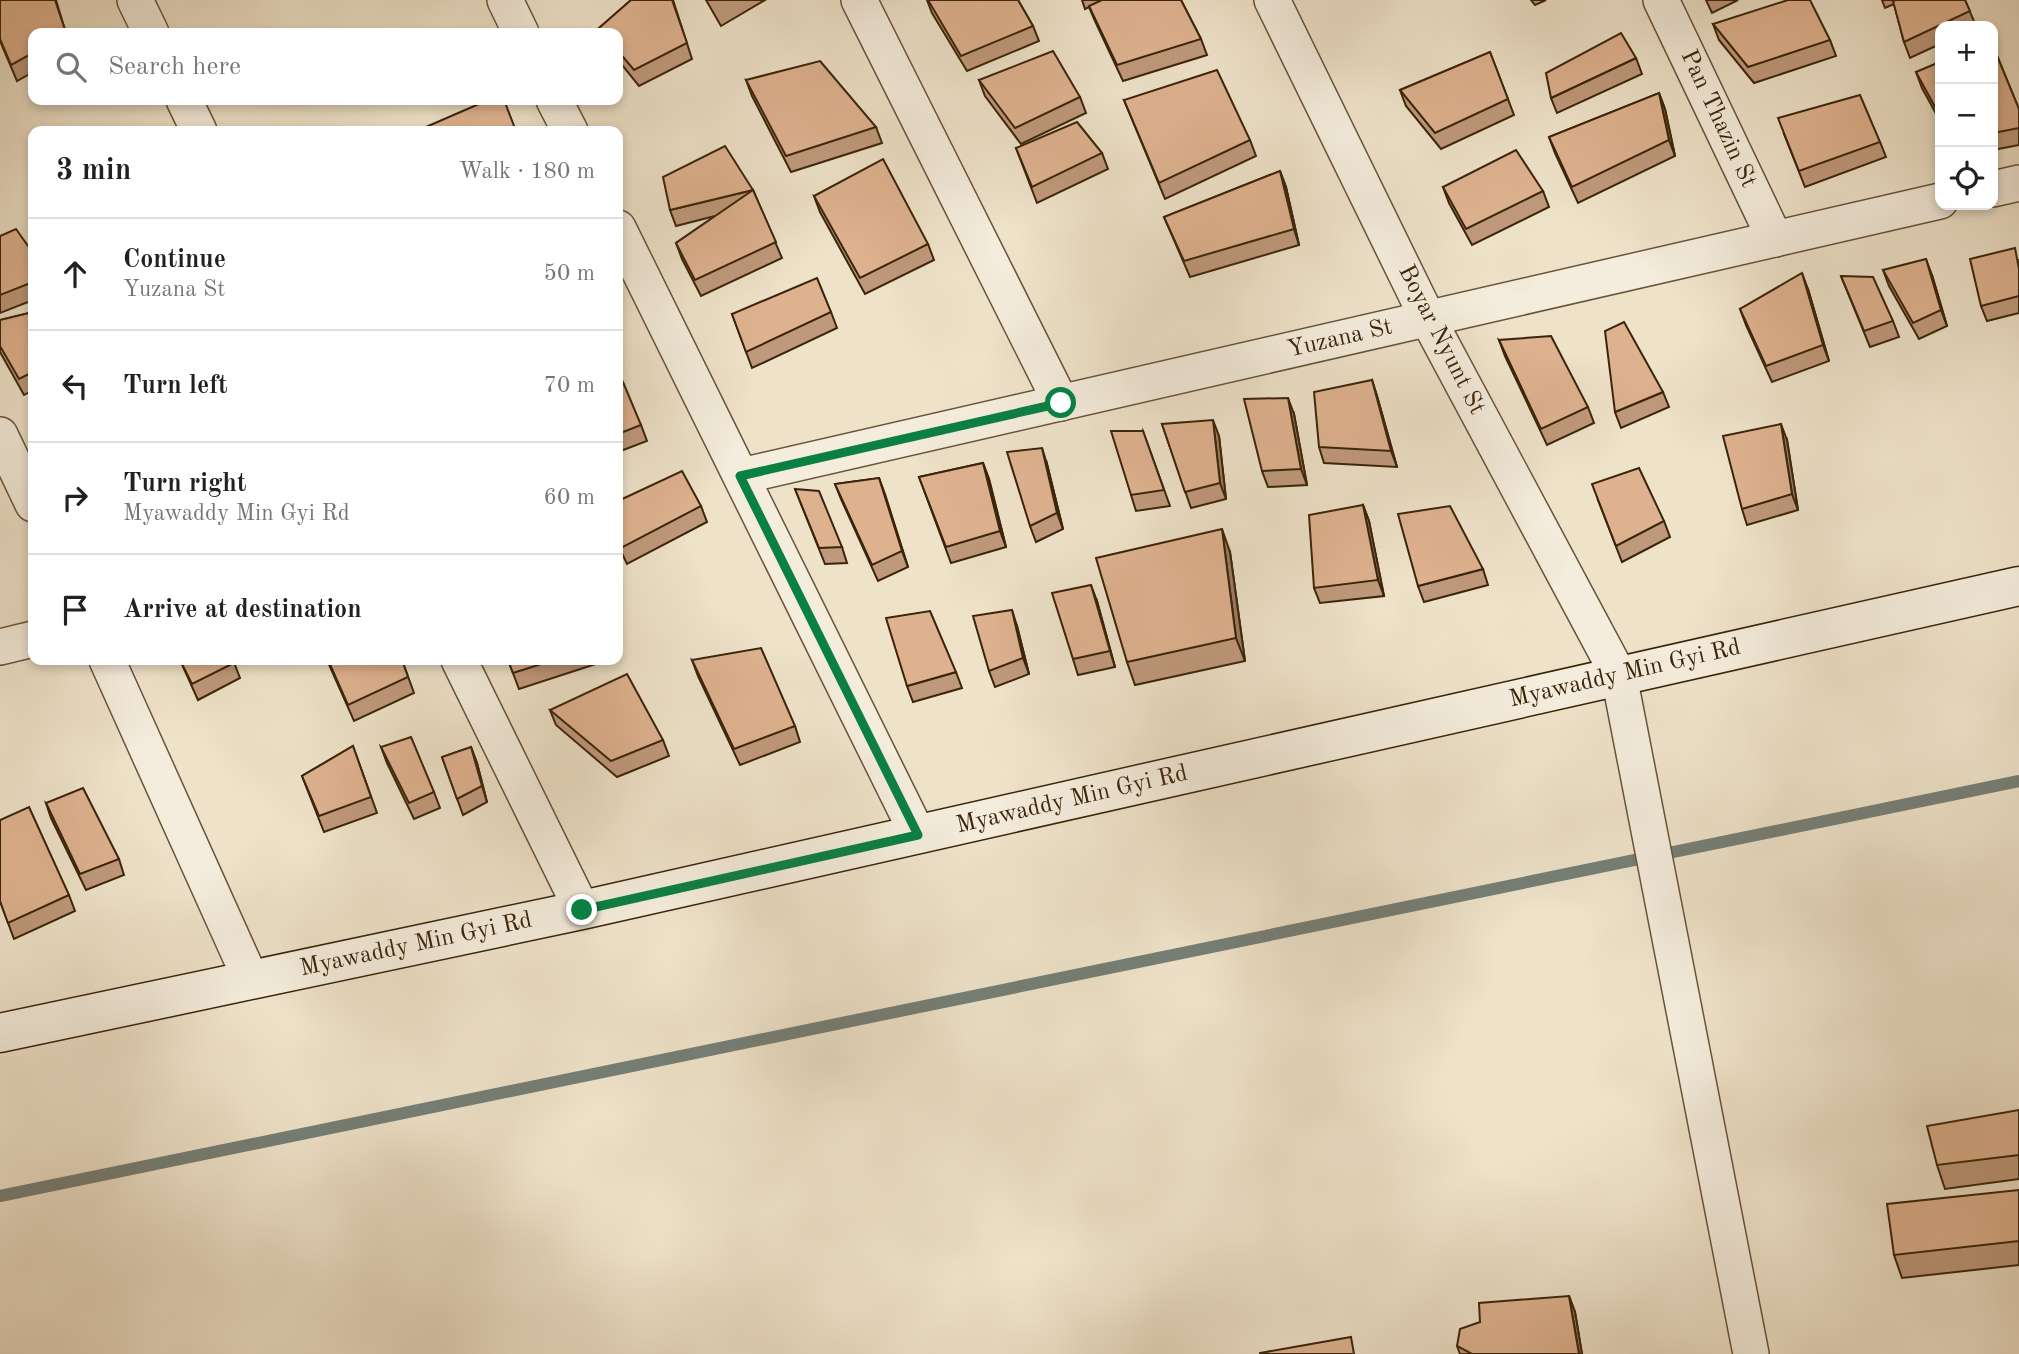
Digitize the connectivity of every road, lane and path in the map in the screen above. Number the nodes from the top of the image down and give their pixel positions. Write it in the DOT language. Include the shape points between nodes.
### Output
graph roads {
  1 [pos="135,0"];
  2 [pos="505,0"];
  3 [pos="859,0"];
  4 [pos="1272,0"];
  5 [pos="1661,0"];
  6 [pos="149,28"];
  7 [pos="519,28"];
  8 [pos="186,105"];
  9 [pos="557,105"];
  10 [pos="197,126"];
  11 [pos="567,126"];
  12 [pos="2019,183"];
  13 [pos="1998,188"];
  14 [pos="1935,202"];
  15 [pos="623,238"];
  16 [pos="1774,239"];
  17 [pos="1429,319"];
  18 [pos="1061,403"];
  19 [pos="0,435"];
  20 [pos="740,476"];
  21 [pos="28,494"];
  22 [pos="2019,586"];
  23 [pos="28,640"];
  24 [pos="0,647"];
  25 [pos="109,665"];
  26 [pos="461,665"];
  27 [pos="1619,676"];
  28 [pos="918,835"];
  29 [pos="582,910"];
  30 [pos="251,980"];
  31 [pos="0,1033"];
  32 [pos="1751,1354"];
  1 -- 6 [label="street"];
  2 -- 7 [label="street"];
  3 -- 18 [label="street"];
  4 -- 17 [label="street, Boyar Nyunt St"];
  5 -- 16 [label="street, Pan Thazin St"];
  8 -- 10 [label="street"];
  9 -- 11 [label="street"];
  12 -- 13 [label="street"];
  14 -- 16 [label="street, Yuzana St"];
  15 -- 20 [label="street"];
  16 -- 17 [label="street, Yuzana St"];
  17 -- 18 [label="street, Yuzana St"];
  17 -- 27 [label="street, Boyar Nyunt St"];
  18 -- 20 [label="street, Yuzana St"];
  19 -- 21 [label="street"];
  20 -- 28 [label="street"];
  22 -- 27 [label="main road, Myawaddy Min Gyi Rd"];
  23 -- 24 [label="street"];
  25 -- 30 [label="street"];
  26 -- 29 [label="street"];
  27 -- 28 [label="main road, Myawaddy Min Gyi Rd"];
  27 -- 32 [label="street, Boyar Nyunt St"];
  28 -- 29 [label="main road, Myawaddy Min Gyi Rd"];
  29 -- 30 [label="main road, Myawaddy Min Gyi Rd"];
  30 -- 31 [label="main road, Myawaddy Min Gyi Rd"];
}
